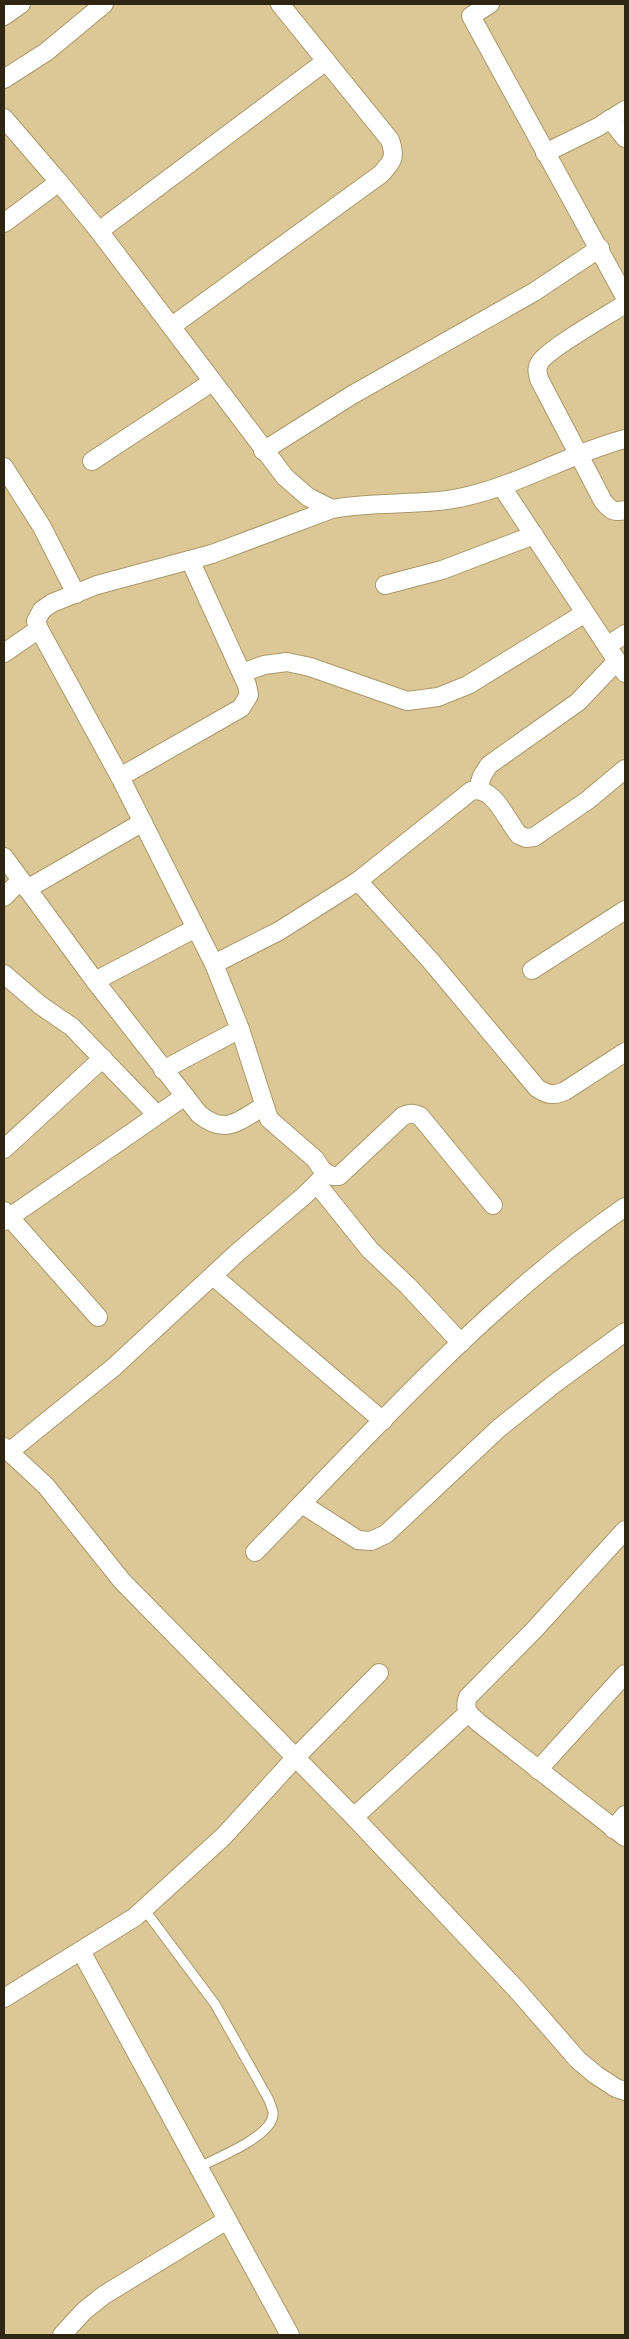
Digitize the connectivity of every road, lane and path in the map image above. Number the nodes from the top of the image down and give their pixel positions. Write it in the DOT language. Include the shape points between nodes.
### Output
graph roads {
  1 [pos="21,4"];
  2 [pos="104,4"];
  3 [pos="280,4"];
  4 [pos="490,4"];
  5 [pos="467,10"];
  6 [pos="4,16"];
  7 [pos="326,61"];
  8 [pos="4,79"];
  9 [pos="625,110"];
  10 [pos="4,118"];
  11 [pos="610,119"];
  12 [pos="625,138"];
  13 [pos="546,153"];
  14 [pos="60,182"];
  15 [pos="4,224"];
  16 [pos="98,231"];
  17 [pos="600,248"];
  18 [pos="625,297"];
  19 [pos="625,304"];
  20 [pos="172,326"];
  21 [pos="212,382"];
  22 [pos="625,439"];
  23 [pos="263,451"];
  24 [pos="578,455"];
  25 [pos="92,461"];
  26 [pos="4,467"];
  27 [pos="502,487"];
  28 [pos="332,509"];
  29 [pos="625,510"];
  30 [pos="534,535"];
  31 [pos="190,560"];
  32 [pos="385,585"];
  33 [pos="76,594"];
  34 [pos="585,612"];
  35 [pos="39,629"];
  36 [pos="625,634"];
  37 [pos="607,646"];
  38 [pos="4,653"];
  39 [pos="621,667"];
  40 [pos="242,674"];
  41 [pos="625,769"];
  42 [pos="120,776"];
  43 [pos="478,790"];
  44 [pos="143,822"];
  45 [pos="4,856"];
  46 [pos="358,881"];
  47 [pos="23,885"];
  48 [pos="4,897"];
  49 [pos="625,910"];
  50 [pos="196,928"];
  51 [pos="214,964"];
  52 [pos="532,970"];
  53 [pos="4,974"];
  54 [pos="95,981"];
  55 [pos="240,1029"];
  56 [pos="625,1052"];
  57 [pos="103,1058"];
  58 [pos="163,1070"];
  59 [pos="185,1096"];
  60 [pos="264,1106"];
  61 [pos="157,1115"];
  62 [pos="4,1149"];
  63 [pos="320,1177"];
  64 [pos="493,1205"];
  65 [pos="625,1207"];
  66 [pos="6,1216"];
  67 [pos="212,1276"];
  68 [pos="98,1318"];
  69 [pos="625,1332"];
  70 [pos="461,1343"];
  71 [pos="383,1421"];
  72 [pos="6,1450"];
  73 [pos="302,1504"];
  74 [pos="625,1530"];
  75 [pos="255,1552"];
  76 [pos="379,1673"];
  77 [pos="625,1674"];
  78 [pos="468,1713"];
  79 [pos="295,1758"];
  80 [pos="538,1770"];
  81 [pos="625,1815"];
  82 [pos="354,1817"];
  83 [pos="619,1833"];
  84 [pos="144,1909"];
  85 [pos="81,1950"];
  86 [pos="4,1998"];
  87 [pos="625,2091"];
  88 [pos="199,2167"];
  89 [pos="227,2220"];
  90 [pos="62,2335"];
  91 [pos="290,2335"];
  1 -- 6 [label="street"];
  2 -- 8 [label="street" via="53,46"];
  3 -- 7 [label="street"];
  4 -- 5 [label="street"];
  5 -- 13 [label="street"];
  7 -- 16 [label="street"];
  7 -- 20 [label="street" via="390,140 394,152 390,164 381,174"];
  9 -- 11 [label="street"];
  10 -- 14 [label="street"];
  11 -- 12 [label="street"];
  11 -- 13 [label="street"];
  13 -- 17 [label="street"];
  14 -- 15 [label="street"];
  14 -- 16 [label="street"];
  16 -- 20 [label="street"];
  17 -- 18 [label="street"];
  17 -- 23 [label="street" via="534,292 352,395"];
  19 -- 24 [label="street" via="539,362 539,379"];
  20 -- 21 [label="street"];
  21 -- 23 [label="street"];
  21 -- 25 [label="street"];
  22 -- 24 [label="street"];
  23 -- 28 [label="street" via="285,477 308,496"];
  24 -- 27 [label="street"];
  24 -- 29 [label="street" via="609,509 615,512"];
  26 -- 33 [label="street" via="42,526"];
  27 -- 28 [label="street" via="434,502 351,505"];
  27 -- 30 [label="street"];
  28 -- 31 [label="street"];
  30 -- 32 [label="street" via="442,570"];
  30 -- 34 [label="street"];
  31 -- 33 [label="street" via="97,585"];
  31 -- 40 [label="street"];
  33 -- 35 [label="street" via="42,610 36,621"];
  34 -- 37 [label="street"];
  34 -- 40 [label="street" via="468,685 438,697 408,701 288,662 264,665"];
  35 -- 38 [label="street"];
  35 -- 42 [label="street"];
  36 -- 37 [label="street"];
  37 -- 39 [label="street"];
  39 -- 43 [label="street" via="489,765"];
  40 -- 42 [label="street" via="249,695 241,708"];
  41 -- 43 [label="street" via="588,800 534,837 519,835 492,797"];
  42 -- 44 [label="street"];
  43 -- 46 [label="street" via="462,797"];
  44 -- 47 [label="street"];
  44 -- 50 [label="street"];
  45 -- 47 [label="street"];
  46 -- 51 [label="street" via="279,931"];
  46 -- 56 [label="street" via="430,960 537,1088 556,1095"];
  47 -- 48 [label="street"];
  47 -- 54 [label="street"];
  49 -- 52 [label="street"];
  50 -- 51 [label="street"];
  50 -- 54 [label="street"];
  51 -- 55 [label="street"];
  53 -- 57 [label="street" via="72,1027"];
  54 -- 58 [label="street"];
  55 -- 58 [label="street"];
  55 -- 60 [label="street"];
  57 -- 61 [label="street"];
  57 -- 62 [label="street"];
  58 -- 59 [label="street"];
  59 -- 60 [label="street" via="199,1114 211,1124 221,1127"];
  59 -- 61 [label="street"];
  60 -- 63 [label="street" via="269,1119 315,1159"];
  61 -- 66 [label="street"];
  63 -- 64 [label="street" via="339,1176 347,1171 403,1116 415,1113"];
  63 -- 67 [label="street"];
  63 -- 70 [label="street" via="370,1250"];
  65 -- 70 [label="street" via="589,1232"];
  66 -- 68 [label="street"];
  67 -- 71 [label="street"];
  67 -- 72 [label="street" via="114,1367"];
  69 -- 73 [label="street" via="498,1429 386,1534 371,1541 358,1540"];
  70 -- 71 [label="street"];
  71 -- 73 [label="street"];
  72 -- 79 [label="street" via="46,1486 122,1581"];
  73 -- 75 [label="street"];
  74 -- 78 [label="street" via="535,1629 468,1696 465,1705"];
  76 -- 79 [label="street"];
  77 -- 80 [label="street"];
  78 -- 80 [label="street"];
  78 -- 82 [label="street"];
  79 -- 82 [label="street"];
  79 -- 84 [label="street" via="224,1836"];
  80 -- 83 [label="street"];
  81 -- 83 [label="street"];
  82 -- 87 [label="street" via="522,1995 578,2060 596,2075"];
  84 -- 85 [label="street"];
  84 -- 88 [label="lane" via="214,2004 274,2114 270,2125 258,2136"];
  85 -- 86 [label="street"];
  85 -- 88 [label="street"];
  88 -- 89 [label="street"];
  89 -- 90 [label="street" via="104,2295"];
  89 -- 91 [label="street"];
}
